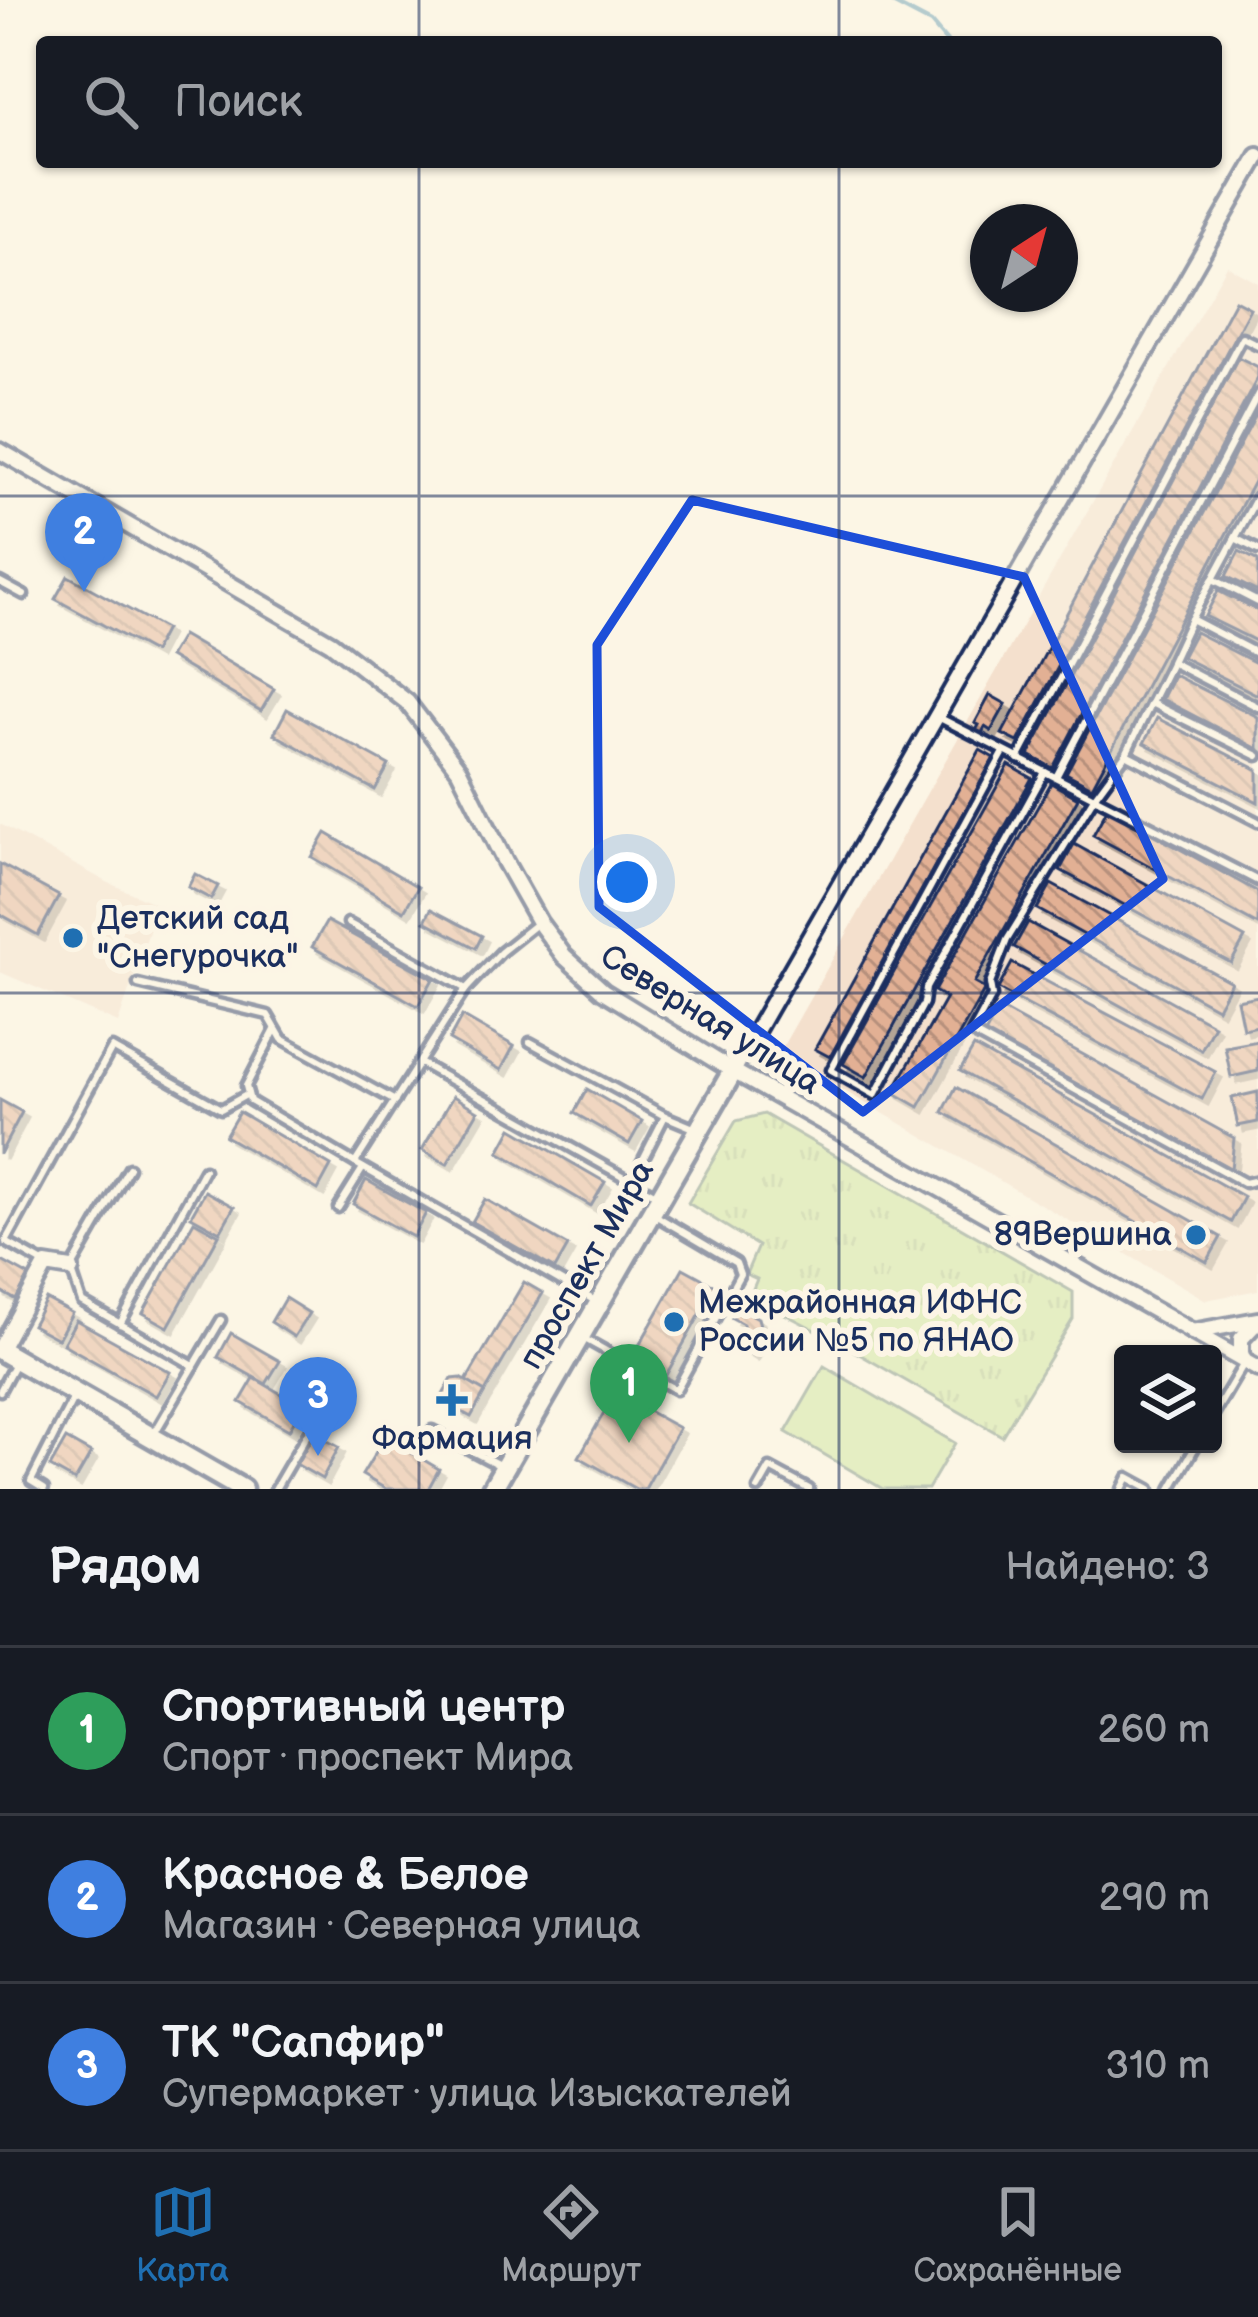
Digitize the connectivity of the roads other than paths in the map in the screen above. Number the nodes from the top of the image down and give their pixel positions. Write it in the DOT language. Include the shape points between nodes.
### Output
graph roads {
  1 [pos="1258,156"];
  2 [pos="1258,345"];
  3 [pos="1258,394"];
  4 [pos="0,451"];
  5 [pos="1258,497"];
  6 [pos="1235,538"];
  7 [pos="1258,550"];
  8 [pos="1213,579"];
  9 [pos="0,582"];
  10 [pos="24,595"];
  11 [pos="1258,602"];
  12 [pos="1191,620"];
  13 [pos="1258,654"];
  14 [pos="1171,662"];
  15 [pos="1151,703"];
  16 [pos="1258,707"];
  17 [pos="938,716"];
  18 [pos="1004,752"];
  19 [pos="1126,754"];
  20 [pos="1258,756"];
  21 [pos="1018,759"];
  22 [pos="1045,772"];
  23 [pos="1056,777"];
  24 [pos="1095,796"];
  25 [pos="1258,822"];
  26 [pos="1258,881"];
  27 [pos="539,922"];
  28 [pos="348,923"];
  29 [pos="138,984"];
  30 [pos="466,989"];
  31 [pos="276,1029"];
  32 [pos="530,1042"];
  33 [pos="420,1063"];
  34 [pos="733,1071"];
  35 [pos="248,1094"];
  36 [pos="395,1101"];
  37 [pos="665,1116"];
  38 [pos="699,1130"];
  39 [pos="360,1166"];
  40 [pos="129,1168"];
  41 [pos="204,1170"];
  42 [pos="1258,1180"];
  43 [pos="632,1181"];
  44 [pos="656,1205"];
  45 [pos="338,1208"];
  46 [pos="3,1240"];
  47 [pos="46,1265"];
  48 [pos="71,1269"];
  49 [pos="599,1304"];
  50 [pos="221,1320"];
  51 [pos="1258,1320"];
  52 [pos="120,1324"];
  53 [pos="1192,1332"];
  54 [pos="580,1337"];
  55 [pos="6,1353"];
  56 [pos="1251,1365"];
  57 [pos="194,1366"];
  58 [pos="336,1384"];
  59 [pos="0,1391"];
  60 [pos="76,1394"];
  61 [pos="1222,1404"];
  62 [pos="432,1430"];
  63 [pos="152,1438"];
  64 [pos="1192,1453"];
  65 [pos="504,1468"];
  66 [pos="232,1486"];
  67 [pos="44,1489"];
  68 [pos="275,1489"];
  69 [pos="492,1489"];
  70 [pos="758,1489"];
  71 [pos="809,1489"];
  72 [pos="1122,1489"];
  73 [pos="1150,1489"];
  74 [pos="1171,1489"];
  1 -- 17 [label="street"];
  2 -- 21 [label="lane" via="1241,337"];
  3 -- 23 [label="lane"];
  4 -- 27 [label="street, Северная улица" via="331,643 407,702 459,770"];
  5 -- 6 [label="lane"];
  6 -- 7 [label="lane"];
  6 -- 8 [label="lane"];
  8 -- 11 [label="lane"];
  8 -- 12 [label="lane"];
  9 -- 10 [label="lane"];
  12 -- 13 [label="lane"];
  12 -- 14 [label="lane"];
  14 -- 15 [label="lane"];
  14 -- 16 [label="lane"];
  15 -- 19 [label="lane"];
  15 -- 20 [label="lane"];
  17 -- 18 [label="lane"];
  17 -- 34 [label="street"];
  18 -- 21 [label="lane"];
  18 -- 22 [label="lane" via="831,1070 875,1095"];
  19 -- 24 [label="lane"];
  19 -- 25 [label="lane"];
  21 -- 22 [label="lane"];
  22 -- 23 [label="lane"];
  23 -- 24 [label="lane"];
  24 -- 26 [label="lane"];
  24 -- 42 [label="lane" via="1007,940 972,1033 1245,1183"];
  27 -- 30 [label="lane"];
  27 -- 34 [label="street, Северная улица" via="603,991"];
  28 -- 30 [label="lane"];
  29 -- 31 [label="lane" via="268,1015"];
  30 -- 33 [label="lane"];
  31 -- 35 [label="lane"];
  31 -- 36 [label="lane"];
  32 -- 37 [label="lane"];
  33 -- 36 [label="lane"];
  33 -- 43 [label="lane"];
  34 -- 38 [label="street, проспект Мира"];
  34 -- 53 [label="street, Северная улица"];
  35 -- 39 [label="lane"];
  35 -- 46 [label="lane" via="221,1109 112,1048"];
  36 -- 39 [label="lane"];
  37 -- 38 [label="lane"];
  37 -- 43 [label="lane"];
  38 -- 44 [label="street, проспект Мира"];
  39 -- 45 [label="lane"];
  39 -- 49 [label="lane"];
  40 -- 48 [label="lane"];
  41 -- 52 [label="lane"];
  43 -- 44 [label="lane"];
  44 -- 49 [label="street, проспект Мира"];
  44 -- 54 [label="lane" via="740,1274 676,1390"];
  46 -- 47 [label="lane"];
  47 -- 48 [label="street"];
  47 -- 55 [label="street"];
  48 -- 52 [label="lane" via="82,1302"];
  49 -- 54 [label="street, проспект Мира"];
  50 -- 57 [label="lane"];
  51 -- 53 [label="street"];
  51 -- 56 [label="street" via="1241,1340"];
  52 -- 57 [label="lane"];
  53 -- 56 [label="street, Северная улица"];
  54 -- 65 [label="street, проспект Мира"];
  55 -- 59 [label="lane"];
  55 -- 60 [label="street"];
  56 -- 61 [label="lane"];
  57 -- 63 [label="lane"];
  58 -- 68 [label="lane"];
  60 -- 63 [label="street"];
  60 -- 67 [label="lane" via="31,1481"];
  62 -- 65 [label="lane"];
  63 -- 66 [label="street"];
  64 -- 74 [label="lane"];
  65 -- 69 [label="street, проспект Мира"];
  70 -- 71 [label="lane" via="770,1468"];
  72 -- 73 [label="lane" via="1128,1478"];
}
